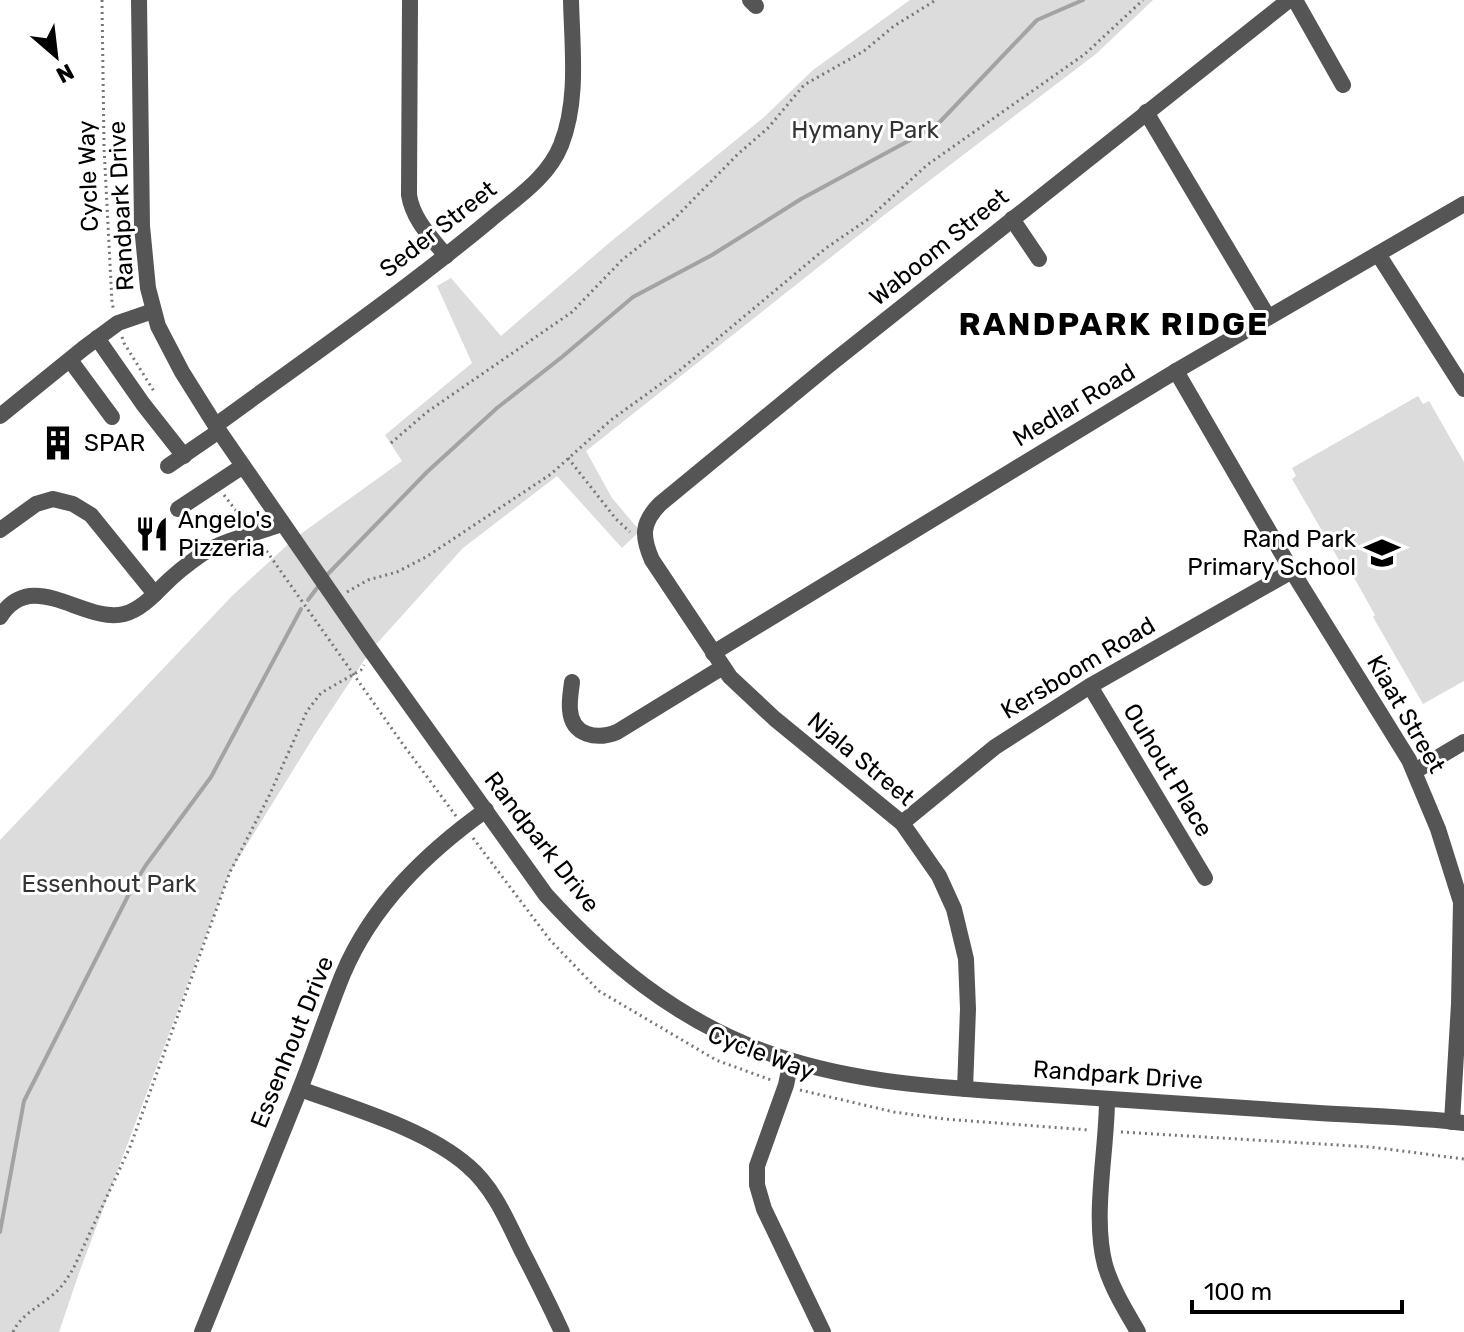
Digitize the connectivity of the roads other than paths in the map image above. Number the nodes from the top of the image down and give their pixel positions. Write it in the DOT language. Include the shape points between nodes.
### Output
graph roads {
  1 [pos="139,0"];
  2 [pos="410,0"];
  3 [pos="571,0"];
  4 [pos="1289,0"];
  5 [pos="1295,0"];
  6 [pos="1343,85"];
  7 [pos="1146,112"];
  8 [pos="1464,204"];
  9 [pos="1012,219"];
  10 [pos="1378,254"];
  11 [pos="446,256"];
  12 [pos="1039,259"];
  13 [pos="153,311"];
  14 [pos="1268,317"];
  15 [pos="97,338"];
  16 [pos="70,360"];
  17 [pos="1176,371"];
  18 [pos="1464,389"];
  19 [pos="0,416"];
  20 [pos="112,417"];
  21 [pos="218,428"];
  22 [pos="184,456"];
  23 [pos="168,466"];
  24 [pos="243,466"];
  25 [pos="178,509"];
  26 [pos="282,524"];
  27 [pos="0,530"];
  28 [pos="646,547"];
  29 [pos="1292,571"];
  30 [pos="155,594"];
  31 [pos="0,617"];
  32 [pos="713,653"];
  33 [pos="723,667"];
  34 [pos="572,682"];
  35 [pos="1090,686"];
  36 [pos="1464,742"];
  37 [pos="1415,771"];
  38 [pos="486,810"];
  39 [pos="902,823"];
  40 [pos="1205,878"];
  41 [pos="1462,902"];
  42 [pos="791,1061"];
  43 [pos="300,1089"];
  44 [pos="965,1089"];
  45 [pos="1107,1099"];
  46 [pos="1458,1122"];
  47 [pos="202,1332"];
  48 [pos="562,1332"];
  49 [pos="823,1332"];
  50 [pos="1138,1332"];
  1 -- 13 [label="street, Randpark Drive" via="142,226"];
  2 -- 11 [label="street" via="409,195 419,221"];
  3 -- 11 [label="street, Seder Street" via="571,109 560,148 533,183"];
  4 -- 7 [label="street, Waboom Street"];
  5 -- 6 [label="street"];
  7 -- 9 [label="street, Waboom Street"];
  7 -- 14 [label="street"];
  8 -- 10 [label="street, Medlar Road"];
  9 -- 12 [label="street"];
  9 -- 28 [label="street, Waboom Street" via="651,512"];
  10 -- 14 [label="street, Medlar Road"];
  10 -- 18 [label="street"];
  11 -- 21 [label="street, Seder Street"];
  13 -- 15 [label="street" via="118,323"];
  13 -- 21 [label="street, Randpark Drive" via="182,372"];
  14 -- 17 [label="street, Medlar Road"];
  15 -- 16 [label="street"];
  15 -- 22 [label="street"];
  16 -- 19 [label="street"];
  16 -- 20 [label="street"];
  17 -- 29 [label="street, Kiaat Street"];
  17 -- 32 [label="street, Medlar Road"];
  21 -- 22 [label="street, Seder Street"];
  21 -- 24 [label="street, Randpark Drive"];
  22 -- 23 [label="street, Seder Street"];
  24 -- 25 [label="street"];
  24 -- 26 [label="street, Randpark Drive"];
  26 -- 30 [label="street" via="201,555"];
  26 -- 38 [label="street, Randpark Drive"];
  27 -- 30 [label="street" via="36,504 53,499 73,504 91,515"];
  28 -- 32 [label="street, Njala Street"];
  29 -- 35 [label="street, Kersboom Road"];
  29 -- 37 [label="street, Kiaat Street"];
  30 -- 31 [label="street" via="136,609 111,615 52,598 24,596"];
  32 -- 33 [label="street, Njala Street"];
  33 -- 34 [label="street" via="617,732 597,737 574,722"];
  33 -- 39 [label="street, Njala Street" via="775,719"];
  35 -- 39 [label="street, Kersboom Road" via="995,747"];
  35 -- 40 [label="street, Ouhout Place"];
  36 -- 37 [label="street"];
  37 -- 41 [label="street, Kiaat Street"];
  38 -- 42 [label="street, Randpark Drive" via="546,895 611,960 698,1020"];
  38 -- 43 [label="street, Essenhout Drive" via="414,869 381,908 344,972"];
  39 -- 44 [label="street, Njala Street" via="939,876 961,935 968,990"];
  41 -- 46 [label="street, Kiaat Street"];
  42 -- 44 [label="street, Randpark Drive" via="876,1081"];
  42 -- 49 [label="street" via="757,1166 757,1185"];
  43 -- 47 [label="street, Essenhout Drive"];
  43 -- 48 [label="street" via="384,1119 468,1165 497,1202"];
  44 -- 45 [label="street, Randpark Drive"];
  45 -- 46 [label="street, Randpark Drive"];
  45 -- 50 [label="street" via="1102,1249 1111,1282"];
}
